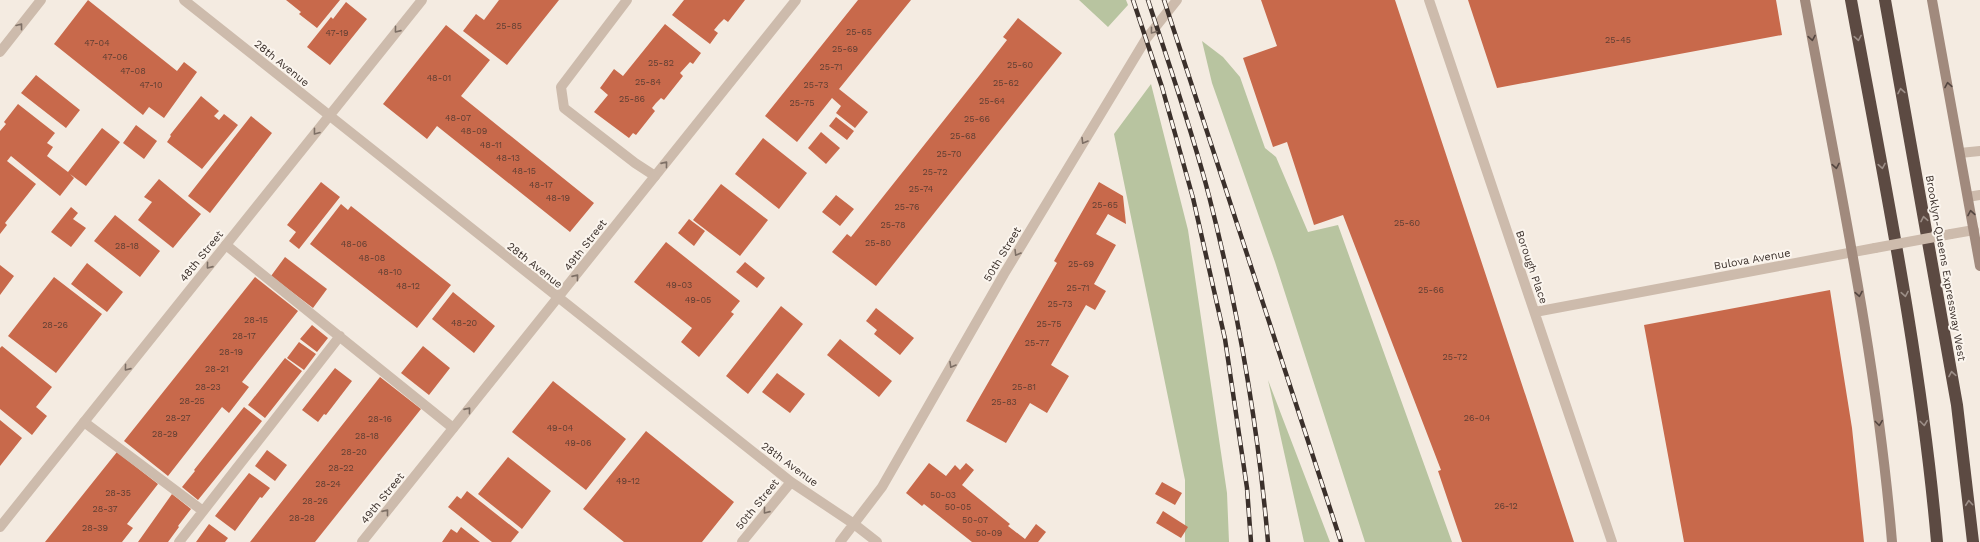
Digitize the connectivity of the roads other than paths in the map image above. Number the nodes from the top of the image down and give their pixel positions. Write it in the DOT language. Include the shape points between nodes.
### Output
graph roads {
  1 [pos="41,0"];
  2 [pos="184,0"];
  3 [pos="422,0"];
  4 [pos="627,0"];
  5 [pos="796,0"];
  6 [pos="1177,0"];
  7 [pos="1428,0"];
  8 [pos="1806,0"];
  9 [pos="1851,0"];
  10 [pos="1885,0"];
  11 [pos="1932,0"];
  12 [pos="0,52"];
  13 [pos="329,116"];
  14 [pos="1980,151"];
  15 [pos="1960,153"];
  16 [pos="655,176"];
  17 [pos="1980,194"];
  18 [pos="1968,197"];
  19 [pos="1974,230"];
  20 [pos="1978,241"];
  21 [pos="226,245"];
  22 [pos="1852,253"];
  23 [pos="1980,266"];
  24 [pos="558,298"];
  25 [pos="1535,312"];
  26 [pos="340,336"];
  27 [pos="84,422"];
  28 [pos="454,428"];
  29 [pos="791,482"];
  30 [pos="203,511"];
  31 [pos="854,524"];
  32 [pos="0,527"];
  33 [pos="179,542"];
  34 [pos="362,542"];
  35 [pos="742,542"];
  36 [pos="840,542"];
  37 [pos="877,542"];
  38 [pos="1612,542"];
  39 [pos="1892,542"];
  40 [pos="1937,542"];
  41 [pos="1973,542"];
  12 -- 1 [label="street, one-way"];
  2 -- 13 [label="street, 28th Avenue"];
  3 -- 13 [label="street, 48th Street, one-way"];
  4 -- 16 [label="street" via="561,87 564,108"];
  16 -- 5 [label="street, 49th Street, one-way"];
  6 -- 31 [label="street, 50th Street, one-way" via="1146,39 1004,274 882,487"];
  7 -- 25 [label="street, Borough Place"];
  8 -- 22 [label="street, one-way"];
  9 -- 40 [label="highway, one-way" via="1915,354 1929,456"];
  41 -- 10 [label="highway, Brooklyn-Queens Expressway West, one-way" via="1957,405"];
  15 -- 11 [label="street, one-way"];
  13 -- 21 [label="street, 48th Street, one-way"];
  13 -- 24 [label="street, 28th Avenue"];
  14 -- 15 [label="street"];
  15 -- 18 [label="street"];
  24 -- 16 [label="street, 49th Street, one-way"];
  17 -- 18 [label="street"];
  19 -- 18 [label="street, one-way"];
  19 -- 20 [label="street"];
  19 -- 22 [label="street, Bulova Avenue, bridge"];
  20 -- 23 [label="street"];
  21 -- 26 [label="street"];
  21 -- 27 [label="street, 48th Street, one-way"];
  22 -- 25 [label="street, Bulova Avenue"];
  22 -- 39 [label="street, one-way" via="1873,379 1888,490"];
  28 -- 24 [label="street, 49th Street, one-way"];
  24 -- 29 [label="street, 28th Avenue"];
  25 -- 38 [label="street, Borough Place"];
  26 -- 28 [label="street"];
  26 -- 30 [label="street"];
  27 -- 30 [label="street"];
  27 -- 32 [label="street, 48th Street"];
  34 -- 28 [label="street, 49th Street, one-way"];
  29 -- 31 [label="street, 28th Avenue"];
  29 -- 35 [label="street, 50th Street, one-way"];
  30 -- 33 [label="street"];
  31 -- 36 [label="street, 50th Street"];
  31 -- 37 [label="street, 28th Avenue"];
}
